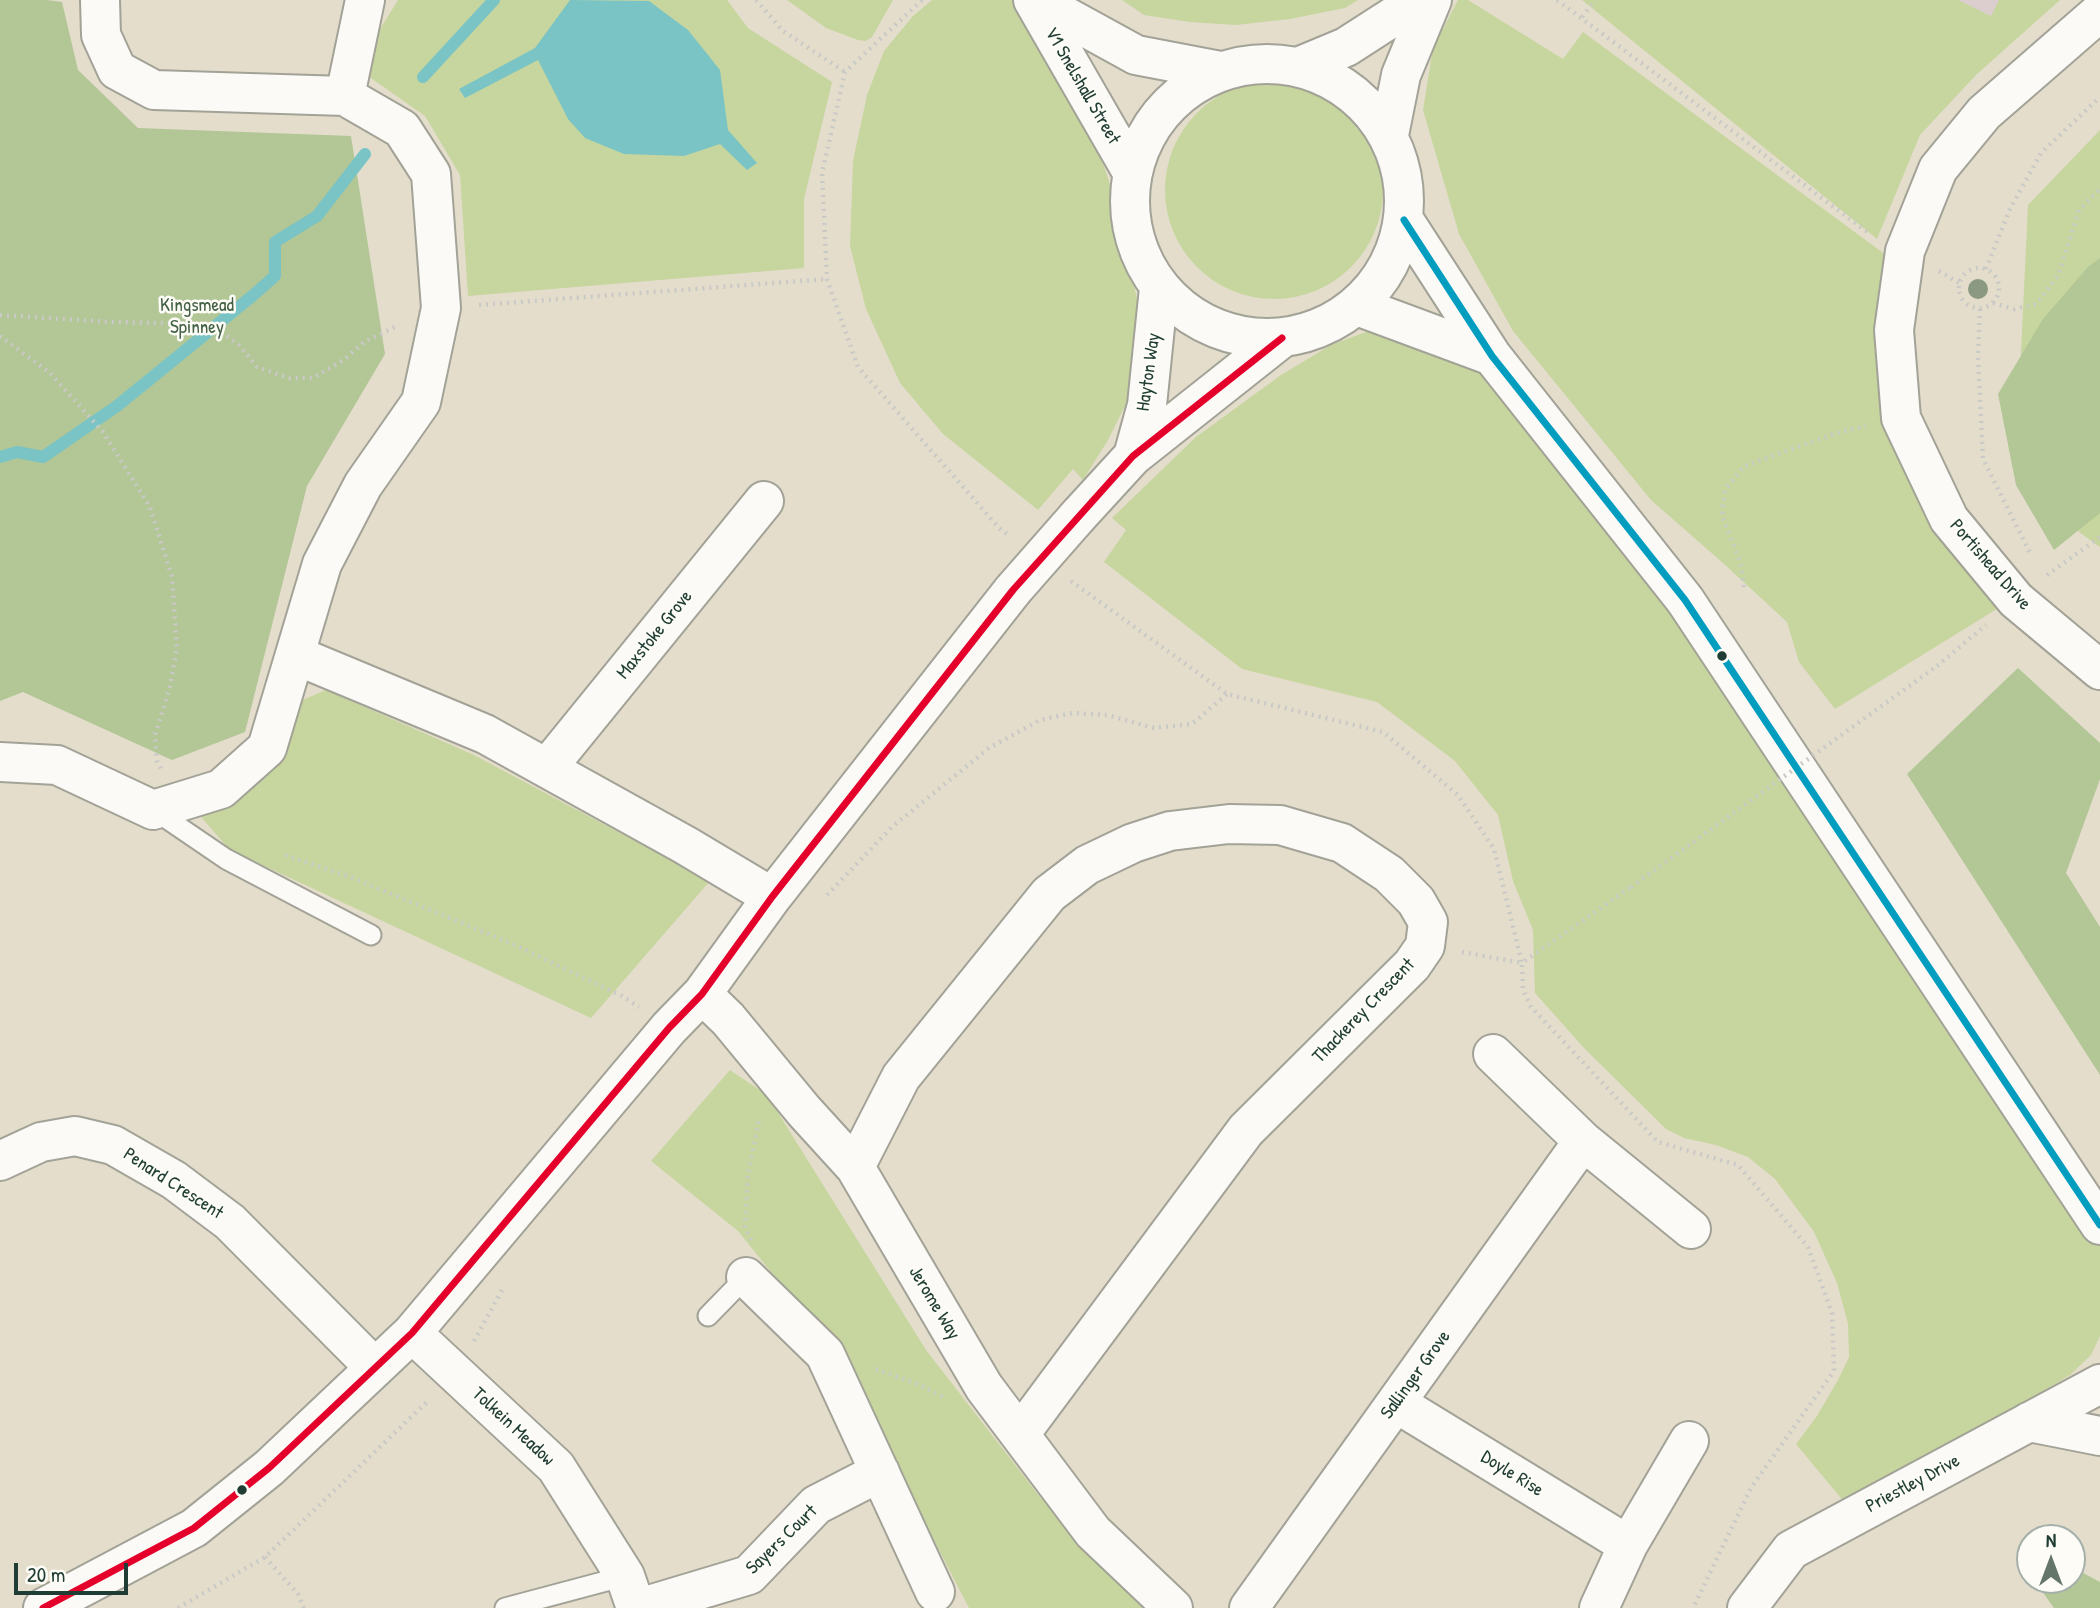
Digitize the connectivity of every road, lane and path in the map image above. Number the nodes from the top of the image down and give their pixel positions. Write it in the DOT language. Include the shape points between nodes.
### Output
graph roads {
  1 [pos="100,0"];
  2 [pos="365,0"];
  3 [pos="756,0"];
  4 [pos="922,0"];
  5 [pos="1035,0"];
  6 [pos="1419,0"];
  7 [pos="1432,0"];
  8 [pos="1557,0"];
  9 [pos="1595,0"];
  10 [pos="2100,12"];
  11 [pos="1582,17"];
  12 [pos="1298,67"];
  13 [pos="1220,71"];
  14 [pos="845,72"];
  15 [pos="345,96"];
  16 [pos="2100,97"];
  17 [pos="1389,135"];
  18 [pos="1132,172"];
  19 [pos="2100,189"];
  20 [pos="1404,220"];
  21 [pos="1905,251"];
  22 [pos="1986,269"];
  23 [pos="827,279"];
  24 [pos="1959,283"];
  25 [pos="1159,288"];
  26 [pos="1993,303"];
  27 [pos="1357,306"];
  28 [pos="441,308"];
  29 [pos="1980,309"];
  30 [pos="0,315"];
  31 [pos="1282,338"];
  32 [pos="1492,356"];
  33 [pos="1901,418"];
  34 [pos="1133,456"];
  35 [pos="764,501"];
  36 [pos="2100,537"];
  37 [pos="1021,544"];
  38 [pos="2031,554"];
  39 [pos="1064,576"];
  40 [pos="2054,585"];
  41 [pos="1744,587"];
  42 [pos="295,655"];
  43 [pos="1937,666"];
  44 [pos="2100,670"];
  45 [pos="1227,694"];
  46 [pos="0,762"];
  47 [pos="547,768"];
  48 [pos="153,810"];
  49 [pos="772,897"];
  50 [pos="819,903"];
  51 [pos="371,935"];
  52 [pos="1425,946"];
  53 [pos="1522,964"];
  54 [pos="702,994"];
  55 [pos="1493,1054"];
  56 [pos="752,1111"];
  57 [pos="1583,1141"];
  58 [pos="0,1161"];
  59 [pos="855,1167"];
  60 [pos="2100,1225"];
  61 [pos="1691,1229"];
  62 [pos="751,1263"];
  63 [pos="506,1283"];
  64 [pos="708,1316"];
  65 [pos="412,1333"];
  66 [pos="868,1365"];
  67 [pos="375,1368"];
  68 [pos="456,1374"];
  69 [pos="2100,1384"];
  70 [pos="948,1399"];
  71 [pos="1396,1403"];
  72 [pos="2029,1422"];
  73 [pos="1020,1434"];
  74 [pos="2100,1436"];
  75 [pos="1689,1441"];
  76 [pos="880,1472"];
  77 [pos="1628,1545"];
  78 [pos="265,1557"];
  79 [pos="934,1592"];
  80 [pos="633,1597"];
  81 [pos="43,1608"];
  82 [pos="178,1608"];
  83 [pos="304,1608"];
  84 [pos="505,1608"];
  85 [pos="1173,1608"];
  86 [pos="1250,1608"];
  87 [pos="1598,1608"];
  88 [pos="1693,1608"];
  89 [pos="1747,1608"];
  1 -- 15 [label="street" via="101,35 117,70 154,90"];
  2 -- 15 [label="street"];
  3 -- 14 [label="path" via="783,31"];
  4 -- 14 [label="path"];
  5 -- 13 [label="street, V1 Snelshall Street" via="1136,55"];
  5 -- 18 [label="street, V1 Snelshall Street"];
  6 -- 12 [label="street" via="1346,47"];
  7 -- 17 [label="street" via="1401,75"];
  8 -- 11 [label="path"];
  9 -- 11 [label="path"];
  10 -- 21 [label="street, Portishead Drive" via="1984,113 1938,169"];
  11 -- 21 [label="path" via="1877,239"];
  12 -- 13 [label="street" via="1259,63"];
  12 -- 17 [label="street" via="1335,80 1366,104"];
  13 -- 18 [label="street" via="1180,94 1149,129"];
  14 -- 23 [label="path" via="822,173"];
  15 -- 28 [label="street" via="402,130 432,174"];
  16 -- 22 [label="path" via="2041,153 2010,209"];
  17 -- 20 [label="street" via="1402,172"];
  18 -- 25 [label="street" via="1129,213 1138,252"];
  19 -- 26 [label="path" via="2080,209 2058,276 2036,304 2014,309"];
  20 -- 27 [label="street" via="1396,253 1380,282"];
  20 -- 32 [label="street"];
  21 -- 24 [label="path"];
  21 -- 33 [label="street, Portishead Drive" via="1894,330"];
  22 -- 24 [label="path" via="1966,272"];
  22 -- 26 [label="path" via="1999,284"];
  23 -- 28 [label="path"];
  23 -- 37 [label="path" via="859,367 999,528"];
  24 -- 29 [label="path" via="1963,302"];
  25 -- 31 [label="street" via="1193,318 1236,335"];
  25 -- 34 [label="street, Hayton Way" via="1147,405"];
  26 -- 29 [label="path"];
  27 -- 31 [label="street" via="1334,322"];
  27 -- 32 [label="street"];
  28 -- 30 [label="path" via="364,342 313,379 289,379 257,367 239,345 210,324"];
  28 -- 42 [label="street" via="421,402 363,485 322,564"];
  29 -- 38 [label="path" via="1983,458"];
  31 -- 34 [label="street, Hayton Way"];
  32 -- 60 [label="street" via="1685,600"];
  33 -- 41 [label="path" via="1839,432 1744,466 1725,490 1722,516 1740,561"];
  33 -- 44 [label="street, Portishead Drive" via="1949,520 2016,600"];
  34 -- 49 [label="street, Hayton Way, bridge" via="1013,590"];
  35 -- 47 [label="street, Maxstoke Grove"];
  36 -- 40 [label="path" via="2043,578"];
  39 -- 45 [label="path"];
  42 -- 47 [label="street" via="485,734"];
  42 -- 48 [label="street" via="267,748 221,789"];
  43 -- 53 [label="path, bridge"];
  45 -- 50 [label="path" via="1192,724 1154,728 1107,715 1072,713 1040,720 989,748 892,827"];
  45 -- 53 [label="path" via="1383,732 1458,794 1494,849"];
  46 -- 48 [label="street" via="57,765"];
  47 -- 49 [label="street"];
  48 -- 51 [label="lane" via="226,859"];
  49 -- 54 [label="street, Hayton Way"];
  52 -- 53 [label="path"];
  52 -- 59 [label="street, Thackerey Crescent" via="1428,922 1416,901 1389,874 1342,844 1280,825 1229,824 1170,831 1133,844 1087,865 1049,894 901,1077"];
  52 -- 73 [label="street, Thackerey Crescent" via="1412,965 1246,1130"];
  53 -- 88 [label="path" via="1523,990 1531,1007 1658,1142 1738,1165 1808,1247 1832,1313 1834,1371 1752,1486"];
  54 -- 59 [label="street, Jerome Way"];
  54 -- 65 [label="street, Hayton Way"];
  55 -- 57 [label="street"];
  56 -- 62 [label="path" via="760,1121 748,1174 745,1227"];
  57 -- 61 [label="street"];
  57 -- 71 [label="street, Sallinger Grove"];
  58 -- 67 [label="street, Penard Crescent" via="41,1142 75,1136 113,1144 174,1180 230,1222"];
  59 -- 73 [label="street, Jerome Way" via="984,1387"];
  62 -- 64 [label="lane"];
  62 -- 76 [label="street" via="825,1354"];
  63 -- 68 [label="path"];
  65 -- 67 [label="street, Hayton Way"];
  65 -- 68 [label="street, Tolkein Meadow"];
  66 -- 70 [label="path"];
  67 -- 81 [label="street, Hayton Way" via="269,1468 194,1528"];
  68 -- 78 [label="path"];
  68 -- 80 [label="street, Tolkein Meadow" via="556,1466"];
  69 -- 72 [label="street, Priestley Drive"];
  71 -- 77 [label="street, Doyle Rise"];
  71 -- 86 [label="street, Sallinger Grove"];
  72 -- 74 [label="street"];
  72 -- 89 [label="street, Priestley Drive" via="1791,1550"];
  73 -- 85 [label="street, Jerome Way" via="1093,1532"];
  75 -- 77 [label="street"];
  76 -- 79 [label="street"];
  76 -- 80 [label="street, Sayers Court" via="816,1505 749,1575"];
  77 -- 87 [label="street"];
  78 -- 82 [label="path"];
  78 -- 83 [label="path" via="298,1594"];
  80 -- 84 [label="lane"];
}
